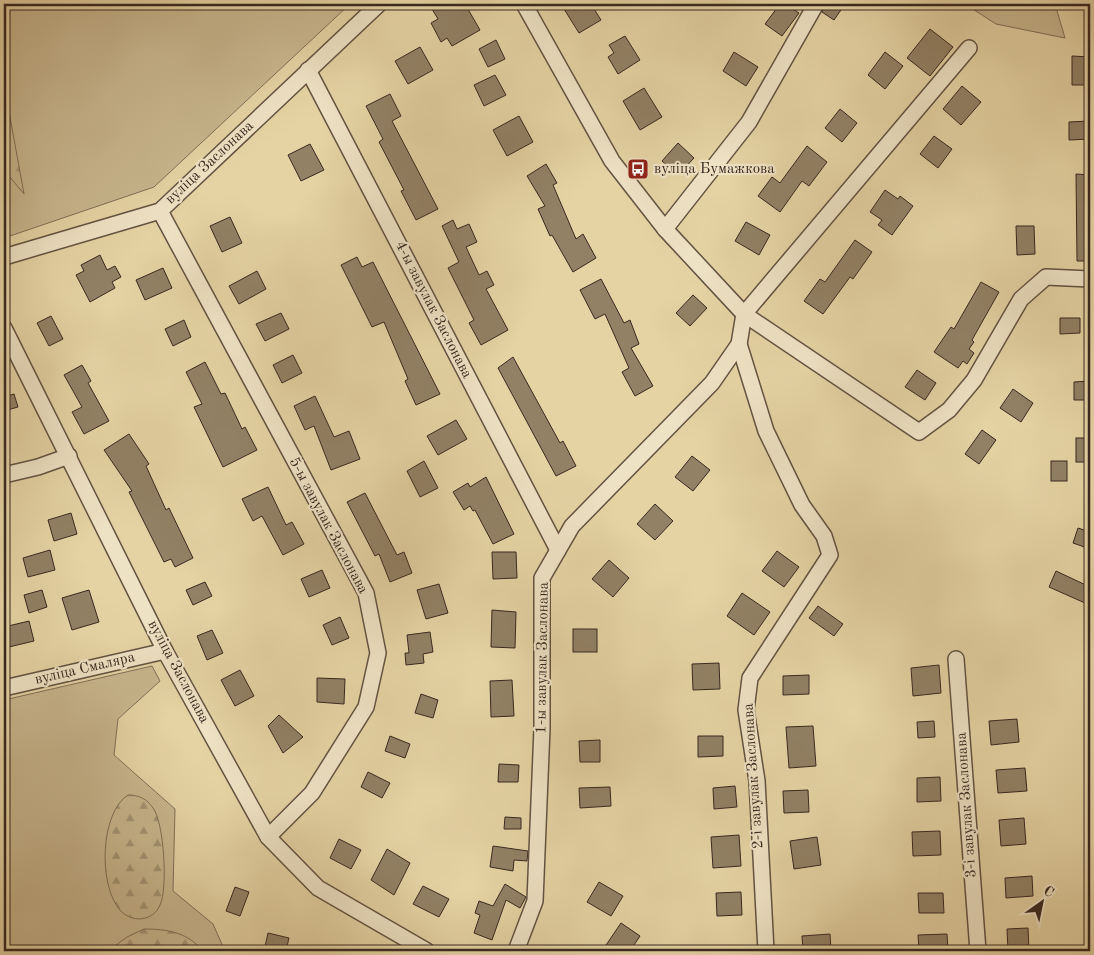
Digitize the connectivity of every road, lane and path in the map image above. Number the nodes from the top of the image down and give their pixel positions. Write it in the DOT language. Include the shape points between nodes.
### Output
graph roads {
  1 [pos="379,4"];
  2 [pos="524,4"];
  3 [pos="816,4"];
  4 [pos="969,48"];
  5 [pos="308,70"];
  6 [pos="160,211"];
  7 [pos="665,229"];
  8 [pos="4,257"];
  9 [pos="1090,279"];
  10 [pos="744,314"];
  11 [pos="4,328"];
  12 [pos="739,344"];
  13 [pos="69,456"];
  14 [pos="4,475"];
  15 [pos="558,550"];
  16 [pos="165,651"];
  17 [pos="956,660"];
  18 [pos="4,688"];
  19 [pos="268,837"];
  20 [pos="427,951"];
  21 [pos="516,951"];
  22 [pos="766,951"];
  23 [pos="978,951"];
  1 -- 5 [label="street, вуліца Заслонава"];
  2 -- 7 [label="street" via="612,161"];
  3 -- 7 [label="street" via="749,122"];
  4 -- 10 [label="street"];
  5 -- 6 [label="street, вуліца Заслонава"];
  5 -- 15 [label="street, 4-ы завулак Заслонава"];
  6 -- 8 [label="street, вуліца Заслонава"];
  6 -- 19 [label="street, 5-ы завулак Заслонава" via="366,593 378,653 366,706 312,792"];
  7 -- 10 [label="street"];
  9 -- 10 [label="street" via="1046,277 1033,286 1021,299 974,380 949,410 918,432"];
  10 -- 12 [label="street, 1-ы завулак Заслонава"];
  11 -- 13 [label="street, вуліца Заслонава"];
  12 -- 15 [label="street, 1-ы завулак Заслонава" via="712,383 572,526"];
  12 -- 22 [label="street, 2-і завулак Заслонава" via="766,431 802,505 824,536 830,555 750,678 746,710 757,781"];
  13 -- 14 [label="street"];
  13 -- 16 [label="street, вуліца Заслонава"];
  15 -- 21 [label="street, 1-ы завулак Заслонава" via="542,578 542,728 535,901"];
  16 -- 18 [label="street, вуліца Смаляра"];
  16 -- 19 [label="street, вуліца Заслонава"];
  17 -- 23 [label="street, 3-і завулак Заслонава"];
  19 -- 20 [label="street, вуліца Заслонава" via="318,888"];
}
